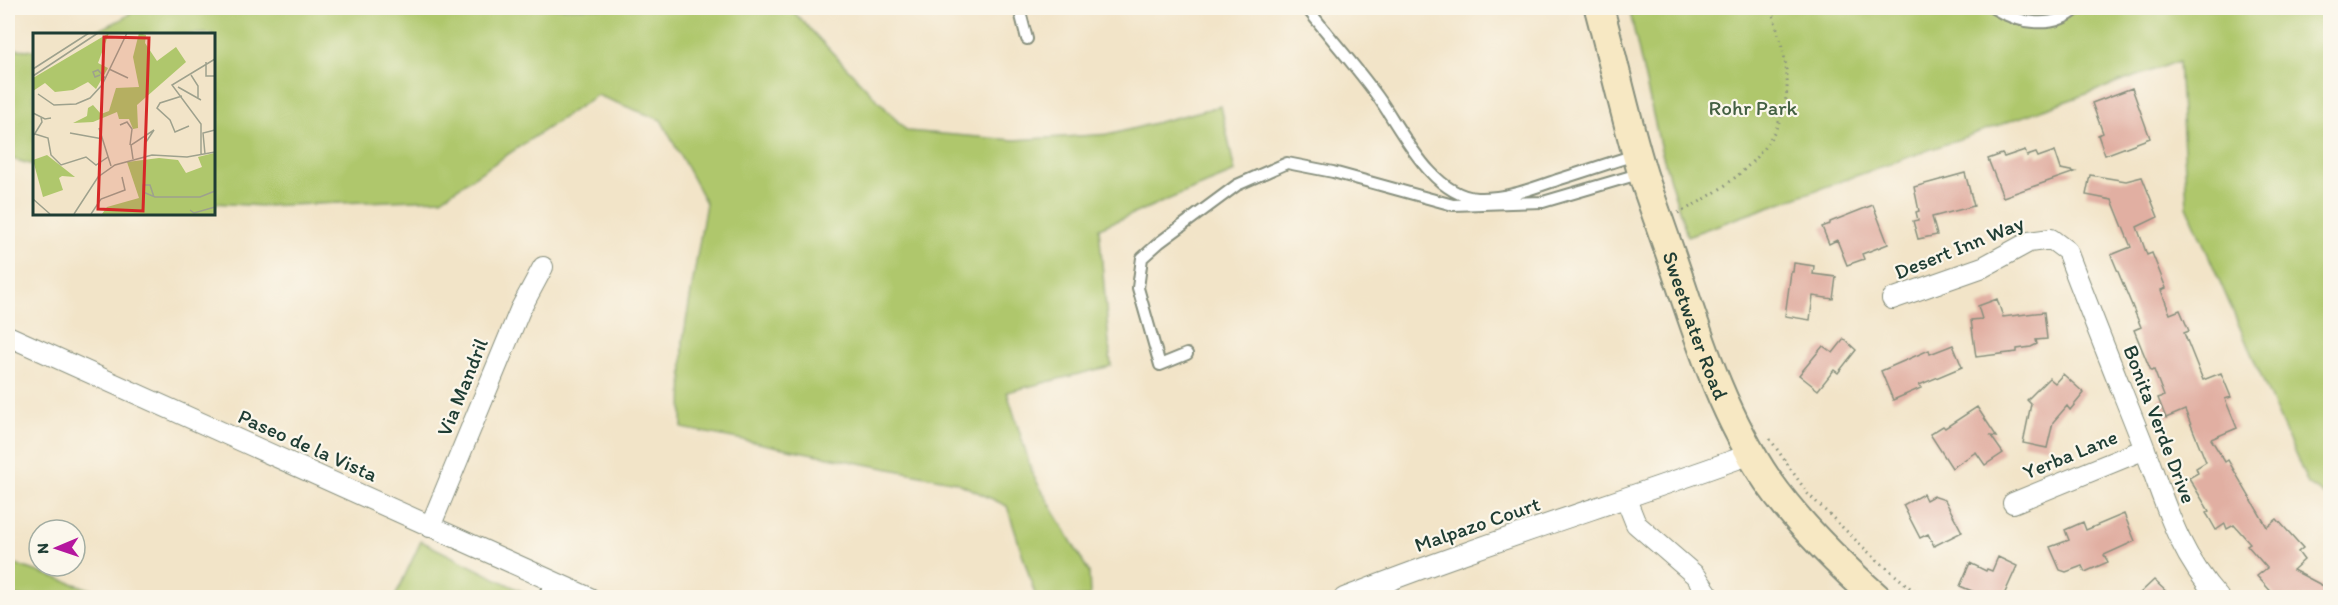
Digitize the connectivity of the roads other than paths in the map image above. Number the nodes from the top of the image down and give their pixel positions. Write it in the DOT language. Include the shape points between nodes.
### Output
graph roads {
  1 [pos="1019,8"];
  2 [pos="1307,8"];
  3 [pos="1599,8"];
  4 [pos="1993,8"];
  5 [pos="2078,8"];
  6 [pos="1027,39"];
  7 [pos="1640,164"];
  8 [pos="2070,260"];
  9 [pos="543,267"];
  10 [pos="1892,299"];
  11 [pos="8,336"];
  12 [pos="1187,354"];
  13 [pos="1760,446"];
  14 [pos="2145,449"];
  15 [pos="1626,499"];
  16 [pos="2013,503"];
  17 [pos="430,526"];
  18 [pos="547,589"];
  19 [pos="1390,589"];
  20 [pos="590,597"];
  21 [pos="1344,597"];
  22 [pos="1711,597"];
  23 [pos="1877,597"];
  24 [pos="2219,597"];
  1 -- 6 [label="lane"];
  2 -- 7 [label="lane" via="1378,97 1414,153 1459,194 1496,197"];
  3 -- 7 [label="main road, Sweetwater Road"];
  4 -- 5 [label="lane" via="2019,20 2042,23 2072,14"];
  7 -- 12 [label="lane" via="1543,202 1453,205 1287,163 1236,185 1142,258 1138,288 1160,365"];
  7 -- 13 [label="main road, Sweetwater Road" via="1716,383"];
  8 -- 10 [label="street, Desert Inn Way" via="2067,251 2051,239 2029,242 1983,267"];
  8 -- 14 [label="street, Bonita Verde Drive"];
  9 -- 17 [label="street, Via Mandril" via="519,310"];
  11 -- 17 [label="street, Paseo de la Vista"];
  13 -- 15 [label="street, Malpazo Court"];
  13 -- 23 [label="main road, Sweetwater Road" via="1769,482 1832,556"];
  14 -- 16 [label="street, Yerba Lane"];
  14 -- 24 [label="street, Bonita Verde Drive" via="2175,532"];
  15 -- 19 [label="street, Malpazo Court" via="1430,564"];
  15 -- 22 [label="street" via="1636,524 1696,576"];
  17 -- 18 [label="street, Paseo de la Vista"];
  18 -- 20 [label="street, Paseo de la Vista"];
  19 -- 21 [label="street, Malpazo Court"];
}
